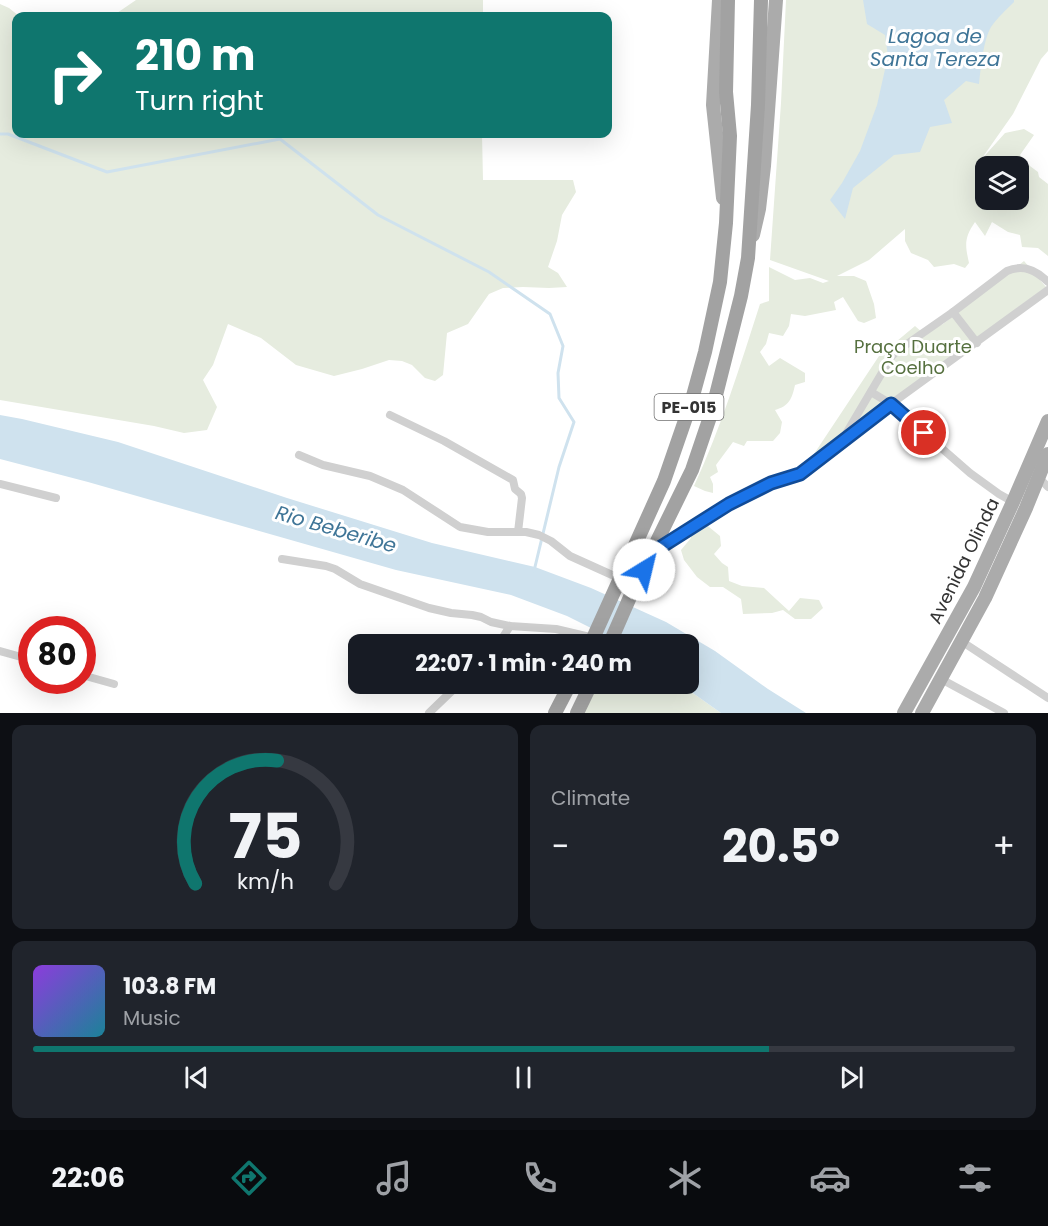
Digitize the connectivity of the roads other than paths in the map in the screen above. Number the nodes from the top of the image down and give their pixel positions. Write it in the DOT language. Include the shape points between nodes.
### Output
graph roads {
  1 [pos="718,0"];
  2 [pos="728,0"];
  3 [pos="761,0"];
  4 [pos="776,0"];
  5 [pos="726,223"];
  6 [pos="748,258"];
  7 [pos="1048,282"];
  8 [pos="1048,290"];
  9 [pos="953,312"];
  10 [pos="976,343"];
  11 [pos="871,392"];
  12 [pos="891,404"];
  13 [pos="390,416"];
  14 [pos="1048,421"];
  15 [pos="841,443"];
  16 [pos="1048,454"];
  17 [pos="299,455"];
  18 [pos="1043,482"];
  19 [pos="0,485"];
  20 [pos="56,498"];
  21 [pos="1020,505"];
  22 [pos="518,532"];
  23 [pos="653,552"];
  24 [pos="282,559"];
  25 [pos="620,581"];
  26 [pos="510,626"];
  27 [pos="505,634"];
  28 [pos="577,634"];
  29 [pos="596,634"];
  30 [pos="614,634"];
  31 [pos="962,641"];
  32 [pos="0,651"];
  33 [pos="18,656"];
  34 [pos="96,679"];
  35 [pos="941,679"];
  36 [pos="114,684"];
  37 [pos="449,694"];
  38 [pos="565,694"];
  39 [pos="586,694"];
  40 [pos="1048,698"];
  41 [pos="923,712"];
  42 [pos="429,713"];
  43 [pos="555,713"];
  44 [pos="577,713"];
  45 [pos="904,713"];
  46 [pos="1004,713"];
  1 -- 5 [label="main road" via="713,105"];
  2 -- 5 [label="highway, PE-015" via="726,92 730,136"];
  3 -- 6 [label="highway, PE-015"];
  4 -- 6 [label="main road" via="764,166"];
  5 -- 25 [label="highway, PE-015" via="720,282 691,403 664,481"];
  6 -- 23 [label="highway, PE-015" via="712,411 692,470"];
  7 -- 9 [label="street" via="1041,274 1015,267"];
  8 -- 10 [label="street"];
  9 -- 10 [label="street"];
  9 -- 11 [label="street" via="892,356"];
  10 -- 12 [label="street"];
  11 -- 12 [label="street"];
  11 -- 15 [label="street"];
  12 -- 15 [label="street"];
  12 -- 21 [label="street" via="970,473"];
  13 -- 22 [label="street" via="513,480 522,498"];
  14 -- 21 [label="main road, Avenida Olinda"];
  15 -- 23 [label="street" via="800,474 737,500"];
  16 -- 18 [label="main road, Avenida Olinda"];
  17 -- 22 [label="street" via="403,490 460,527"];
  18 -- 21 [label="main road, Avenida Olinda"];
  19 -- 20 [label="street"];
  21 -- 31 [label="main road, Avenida Olinda" via="985,598"];
  21 -- 45 [label="main road, Avenida Olinda"];
  22 -- 25 [label="street" via="543,538"];
  23 -- 30 [label="highway, PE-015"];
  24 -- 26 [label="street" via="326,566 360,584 429,608"];
  25 -- 29 [label="highway, PE-015"];
  26 -- 27 [label="street"];
  26 -- 28 [label="street" via="556,628"];
  31 -- 35 [label="main road, Avenida Olinda"];
  31 -- 40 [label="street"];
  32 -- 33 [label="street"];
  34 -- 36 [label="street"];
  35 -- 41 [label="main road, Avenida Olinda"];
  35 -- 46 [label="street"];
  37 -- 42 [label="street"];
  38 -- 43 [label="highway"];
  39 -- 44 [label="highway"];
}
